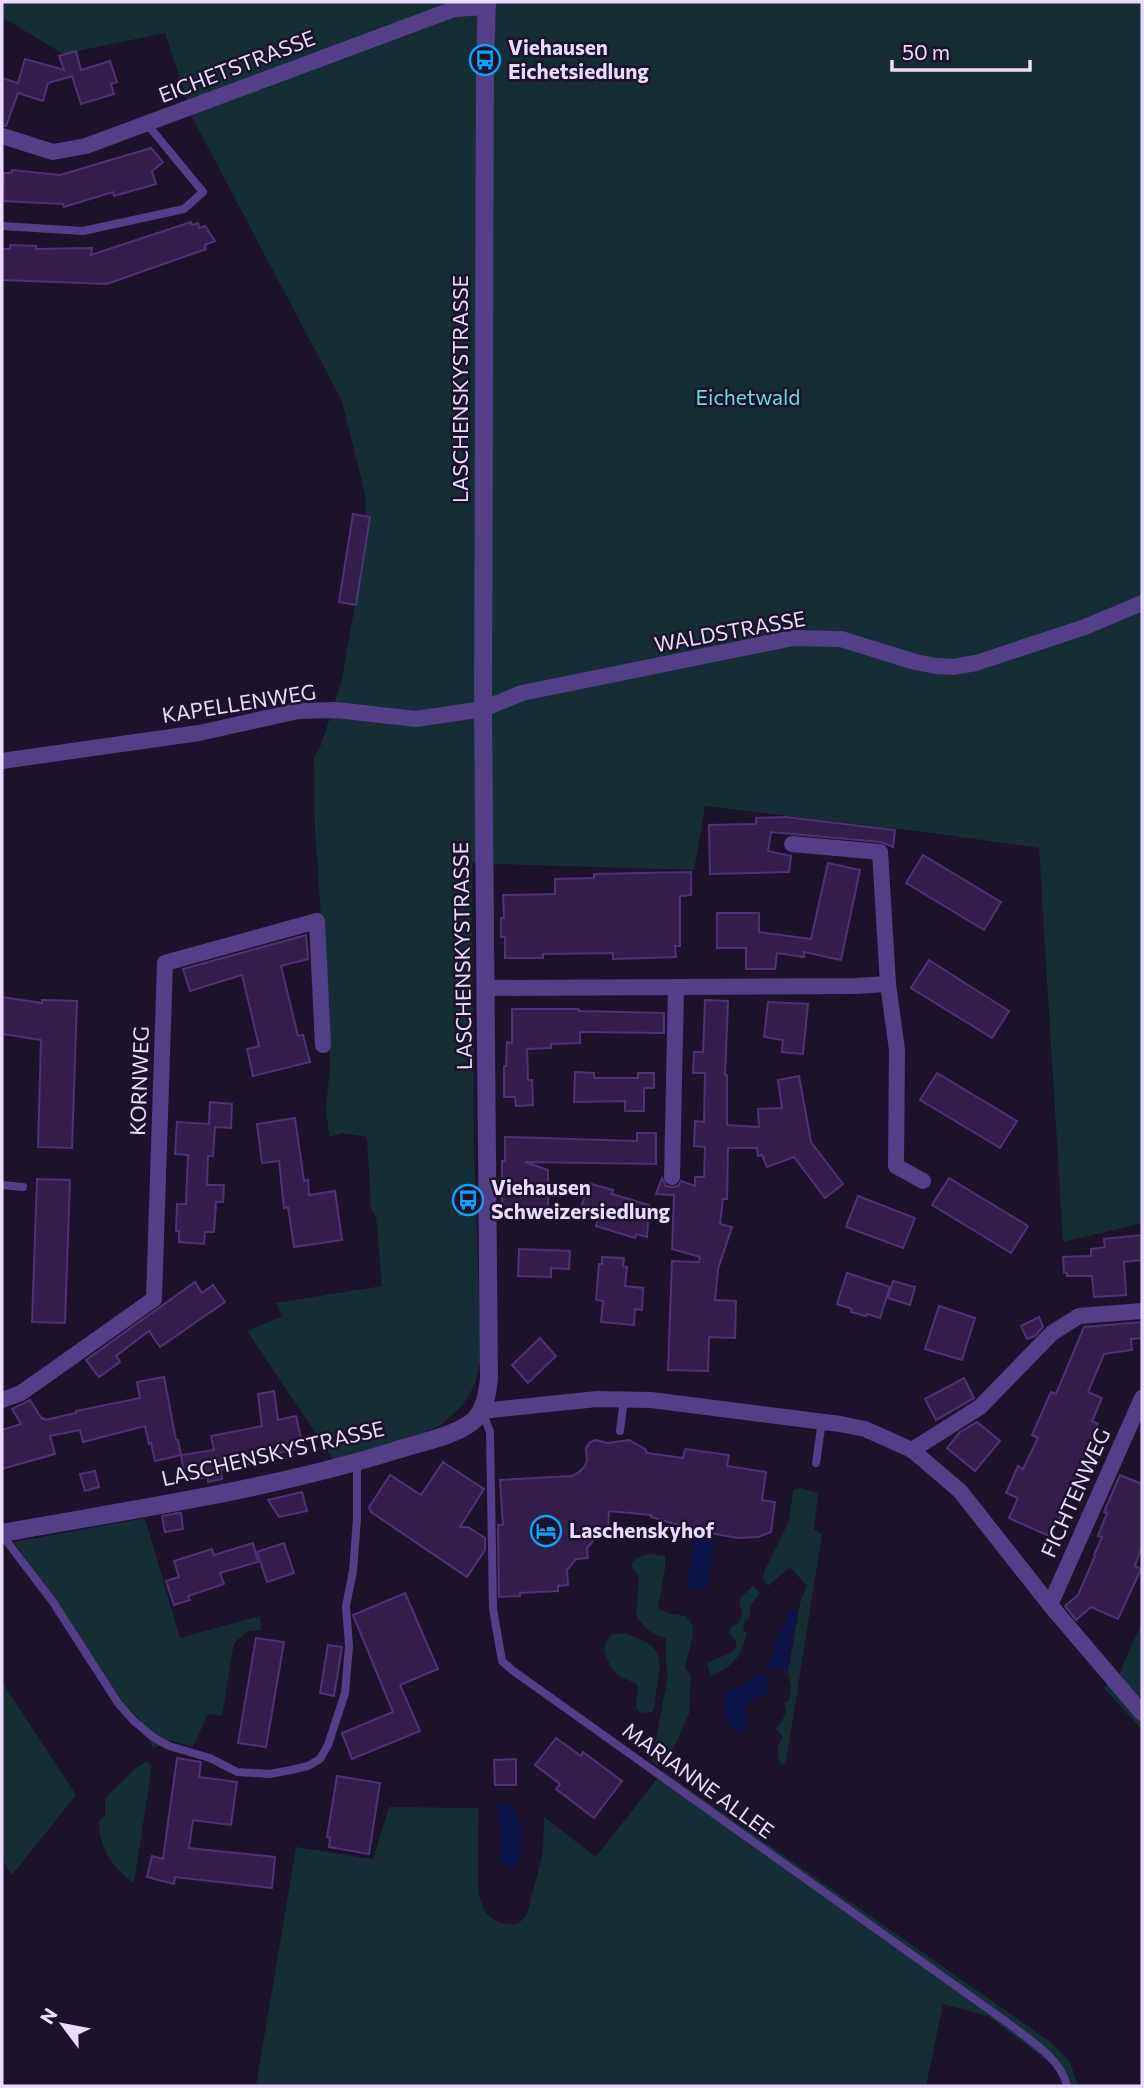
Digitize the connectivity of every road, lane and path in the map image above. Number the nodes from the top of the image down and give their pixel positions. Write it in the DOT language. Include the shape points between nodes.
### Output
graph roads {
  1 [pos="487,4"];
  2 [pos="146,124"];
  3 [pos="2,136"];
  4 [pos="2,226"];
  5 [pos="1142,603"];
  6 [pos="483,709"];
  7 [pos="2,761"];
  8 [pos="792,844"];
  9 [pos="888,984"];
  10 [pos="677,987"];
  11 [pos="486,988"];
  12 [pos="323,1045"];
  13 [pos="672,1177"];
  14 [pos="923,1181"];
  15 [pos="2,1185"];
  16 [pos="23,1187"];
  17 [pos="1142,1311"];
  18 [pos="1142,1398"];
  19 [pos="624,1399"];
  20 [pos="2,1400"];
  21 [pos="482,1410"];
  22 [pos="822,1422"];
  23 [pos="620,1431"];
  24 [pos="912,1450"];
  25 [pos="357,1461"];
  26 [pos="816,1463"];
  27 [pos="2,1534"];
  28 [pos="1050,1605"];
  29 [pos="1142,1713"];
  30 [pos="1067,2086"];
  1 -- 2 [label="street, EICHETSTRASSE" via="454,9"];
  1 -- 6 [label="street, LASCHENSKYSTRASSE"];
  2 -- 3 [label="street, EICHETSTRASSE" via="86,146 53,152"];
  2 -- 4 [label="lane" via="202,192 184,209 83,230"];
  5 -- 6 [label="street, WALDSTRASSE" via="1042,641 953,667 915,662 841,639 793,638 522,693"];
  6 -- 7 [label="street, KAPELLENWEG" via="416,719 337,710 298,711 199,733"];
  6 -- 11 [label="street, LASCHENSKYSTRASSE"];
  8 -- 9 [label="street" via="880,852"];
  9 -- 10 [label="street"];
  9 -- 14 [label="street" via="897,1050 896,1166"];
  10 -- 11 [label="street"];
  10 -- 13 [label="street"];
  11 -- 21 [label="street, LASCHENSKYSTRASSE" via="489,1379"];
  12 -- 20 [label="street, KORNWEG" via="317,921 165,963 154,1299 21,1393"];
  15 -- 16 [label="lane"];
  17 -- 24 [label="street" via="1079,1316 1052,1334 980,1407"];
  18 -- 28 [label="street, FICHTENWEG"];
  19 -- 21 [label="street"];
  19 -- 22 [label="street"];
  19 -- 23 [label="lane"];
  21 -- 25 [label="street, LASCHENSKYSTRASSE" via="458,1429"];
  21 -- 30 [label="lane, MARIANNE ALLEE" via="491,1432 493,1609 502,1661 1008,2023 1052,2058"];
  22 -- 24 [label="street" via="865,1429"];
  22 -- 26 [label="lane"];
  24 -- 28 [label="street" via="960,1491"];
  25 -- 27 [label="street, LASCHENSKYSTRASSE" via="195,1498"];
  25 -- 27 [label="lane" via="345,1693 320,1759 291,1770 237,1772 153,1737 118,1703 54,1602"];
  28 -- 29 [label="street"];
}
